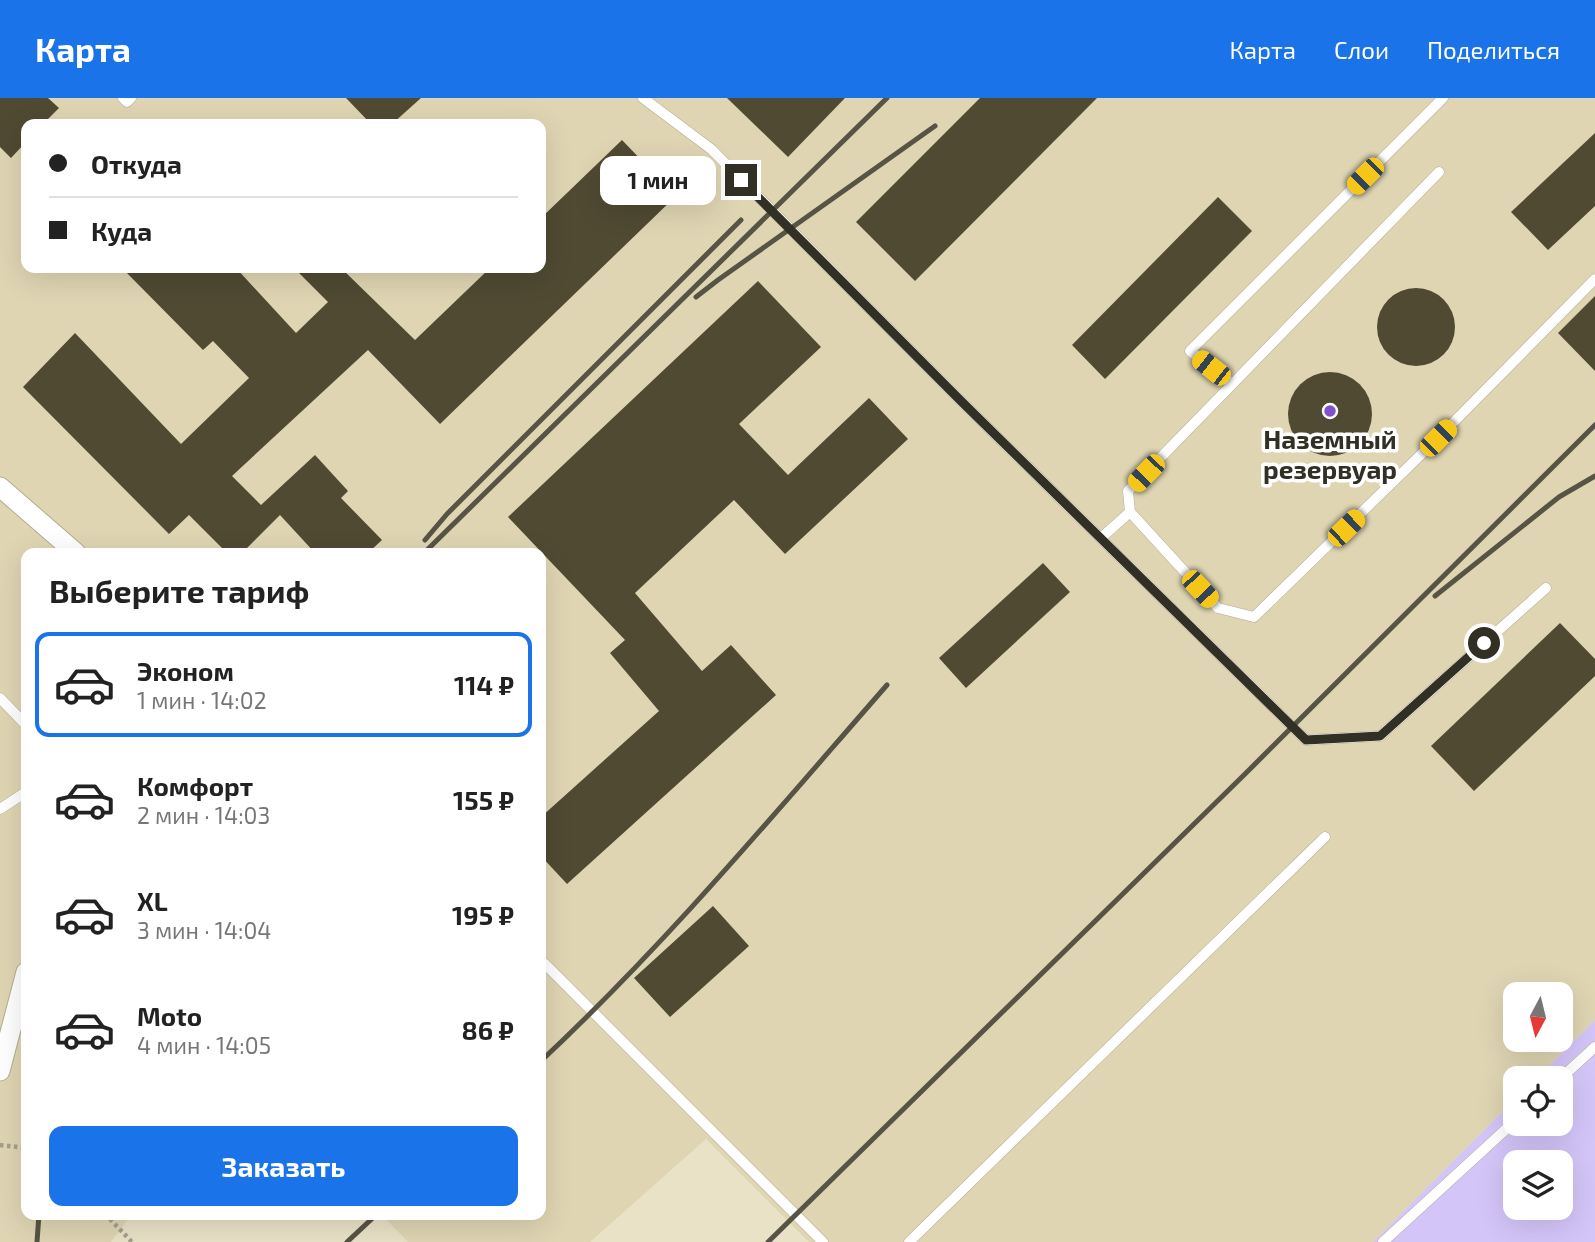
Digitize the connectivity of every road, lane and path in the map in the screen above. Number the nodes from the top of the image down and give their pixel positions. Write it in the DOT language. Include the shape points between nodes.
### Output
graph roads {
  1 [pos="122,98"];
  2 [pos="131,98"];
  3 [pos="643,98"];
  4 [pos="1443,98"];
  5 [pos="1439,172"];
  6 [pos="1595,279"];
  7 [pos="1232,384"];
  8 [pos="0,487"];
  9 [pos="1130,512"];
  10 [pos="1101,538"];
  11 [pos="70,548"];
  12 [pos="1546,588"];
  13 [pos="0,698"];
  14 [pos="21,720"];
  15 [pos="21,795"];
  16 [pos="0,809"];
  17 [pos="1325,837"];
  18 [pos="546,965"];
  19 [pos="21,991"];
  20 [pos="1595,1047"];
  21 [pos="1573,1067"];
  22 [pos="0,1071"];
  23 [pos="1503,1132"];
  24 [pos="0,1145"];
  25 [pos="21,1148"];
  26 [pos="111,1220"];
  27 [pos="132,1242"];
  28 [pos="823,1242"];
  29 [pos="909,1242"];
  30 [pos="1383,1242"];
  1 -- 2 [label="lane" via="127,102"];
  3 -- 10 [label="lane" via="711,149"];
  4 -- 7 [label="lane" via="1189,351"];
  5 -- 7 [label="lane"];
  6 -- 9 [label="lane" via="1254,617 1218,608"];
  7 -- 9 [label="lane" via="1128,491"];
  8 -- 11 [label="street"];
  9 -- 10 [label="lane"];
  10 -- 12 [label="lane" via="1306,740 1380,736"];
  13 -- 14 [label="lane"];
  15 -- 16 [label="lane"];
  17 -- 29 [label="lane"];
  18 -- 28 [label="lane"];
  19 -- 22 [label="street"];
  20 -- 21 [label="lane"];
  23 -- 30 [label="lane"];
  24 -- 25 [label="path"];
  26 -- 27 [label="path"];
}
